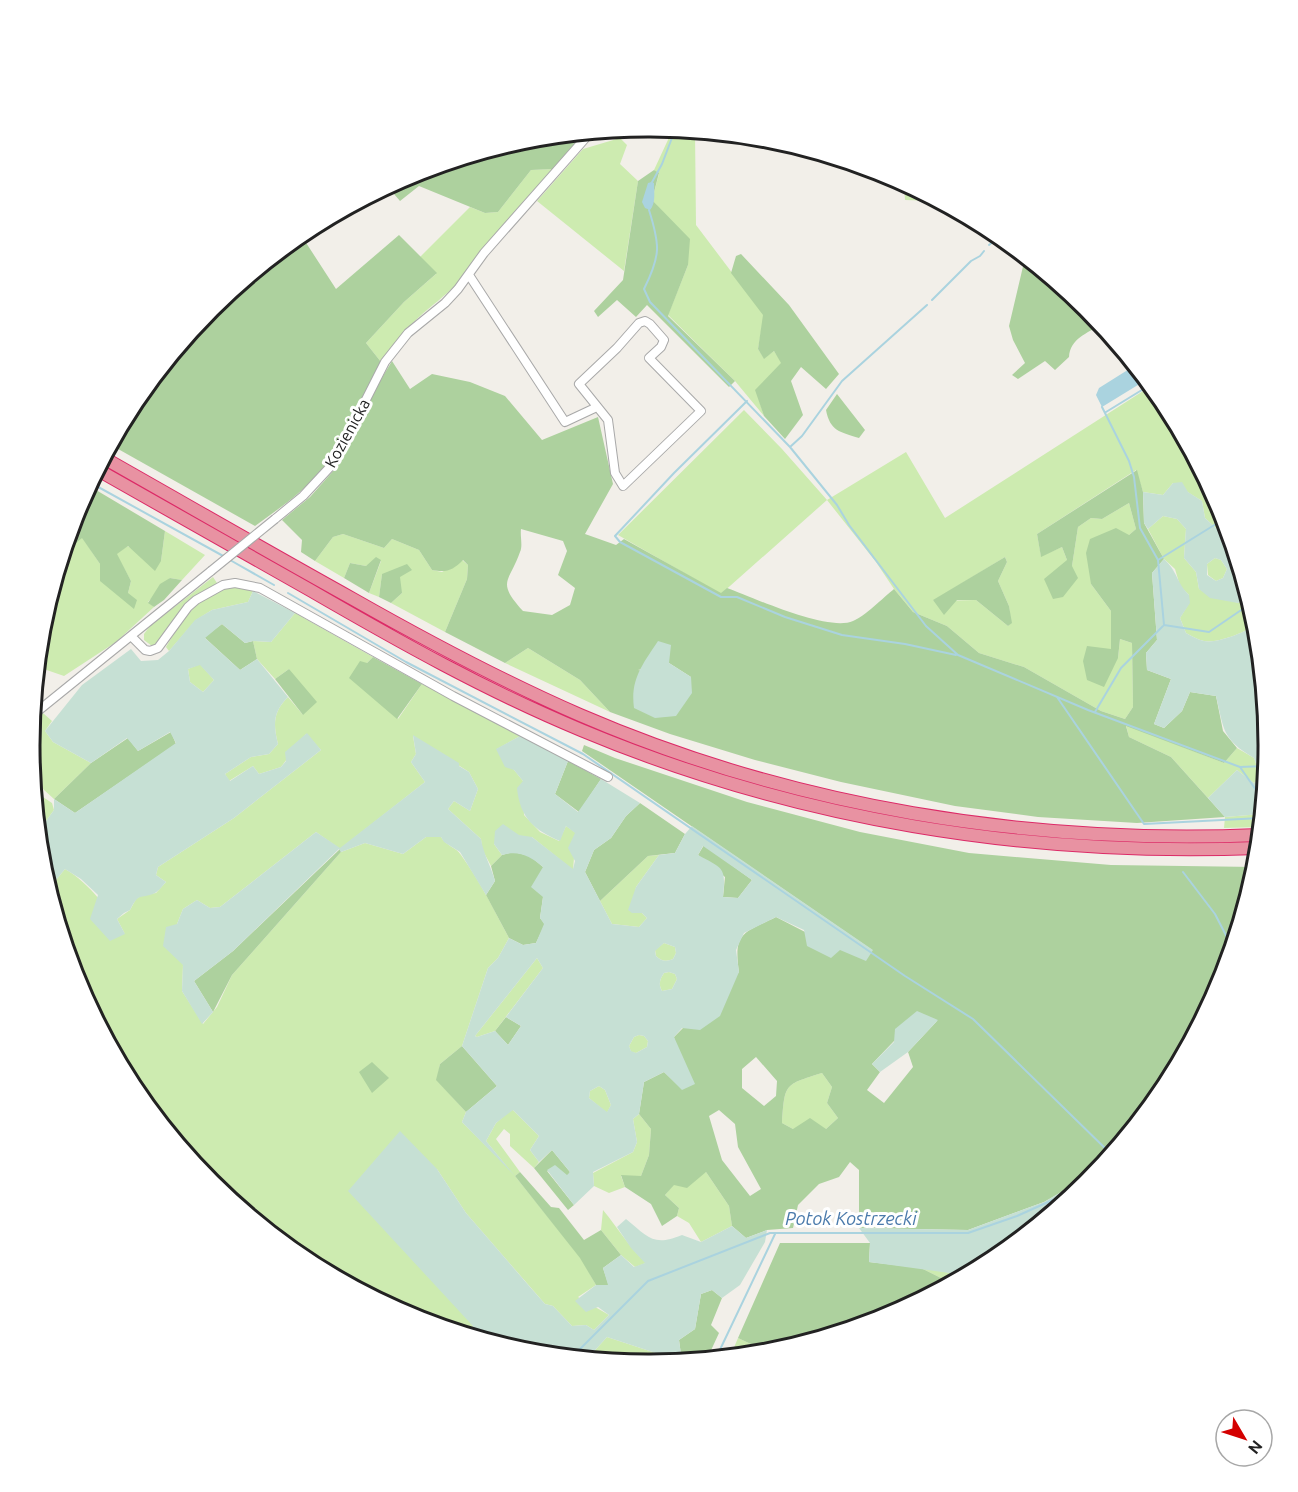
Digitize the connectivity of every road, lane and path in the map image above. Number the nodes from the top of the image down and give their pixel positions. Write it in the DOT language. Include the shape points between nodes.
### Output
graph roads {
  1 [pos="582,142"];
  2 [pos="469,275"];
  3 [pos="597,407"];
  4 [pos="111,462"];
  5 [pos="105,474"];
  6 [pos="131,636"];
  7 [pos="42,708"];
  8 [pos="608,777"];
  9 [pos="1250,835"];
  10 [pos="1249,848"];
  1 -- 2 [label="street, Kozienicka"];
  2 -- 3 [label="street" via="565,422"];
  2 -- 6 [label="street, Kozienicka, bridge" via="445,303 408,333 385,362 330,467 303,496"];
  3 -- 3 [label="street" via="608,420 615,473 623,486 701,411 650,358 664,340 645,321 579,384"];
  4 -- 9 [label="highway" via="494,675 589,719 706,762 835,797 988,825 1113,835"];
  5 -- 10 [label="highway" via="467,676 579,729 698,774 844,813 983,838 1149,850"];
  6 -- 7 [label="street, Kozienicka"];
  6 -- 8 [label="street" via="145,650 154,650 196,600 229,583 250,585"];
}
